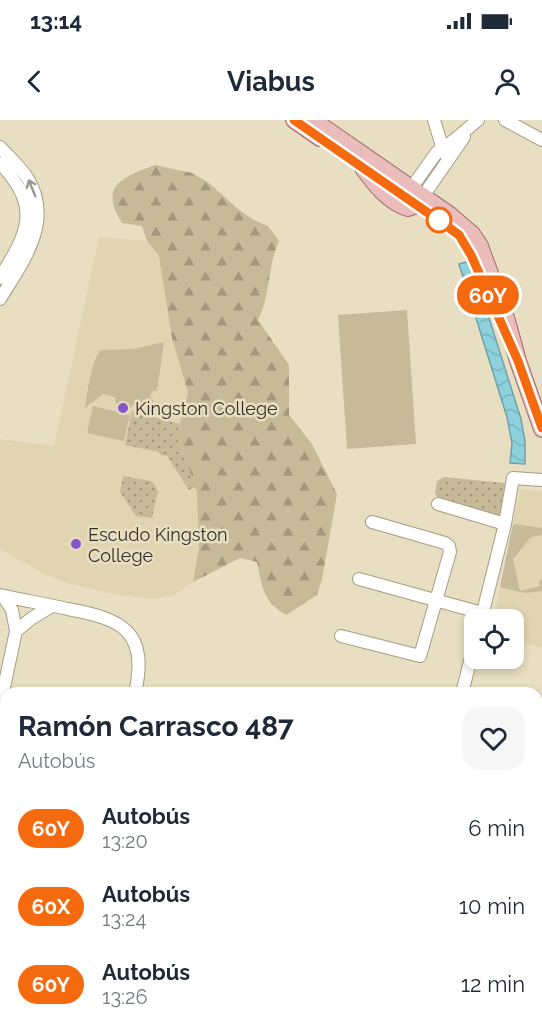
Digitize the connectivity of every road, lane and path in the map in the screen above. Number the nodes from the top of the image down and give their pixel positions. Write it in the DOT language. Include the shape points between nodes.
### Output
graph roads {
  1 [pos="294,120"];
  2 [pos="313,120"];
  3 [pos="435,120"];
  4 [pos="478,120"];
  5 [pos="505,120"];
  6 [pos="534,120"];
  7 [pos="527,131"];
  8 [pos="542,140"];
  9 [pos="0,147"];
  10 [pos="448,151"];
  11 [pos="0,163"];
  12 [pos="414,197"];
  13 [pos="0,278"];
  14 [pos="0,299"];
  15 [pos="542,429"];
  16 [pos="542,480"];
  17 [pos="438,504"];
  18 [pos="372,522"];
  19 [pos="505,524"];
  20 [pos="359,579"];
  21 [pos="1,595"];
  22 [pos="437,600"];
  23 [pos="52,606"];
  24 [pos="484,609"];
  25 [pos="464,610"];
  26 [pos="16,631"];
  27 [pos="341,636"];
  28 [pos="468,669"];
  29 [pos="4,687"];
  30 [pos="136,687"];
  31 [pos="464,687"];
  1 -- 12 [label="main road" via="363,168 394,202 408,208"];
  2 -- 12 [label="main road"];
  3 -- 10 [label="street"];
  4 -- 10 [label="street"];
  5 -- 7 [label="street"];
  6 -- 7 [label="street"];
  7 -- 8 [label="street"];
  14 -- 9 [label="street, one-way" via="32,245 38,213 29,181"];
  10 -- 12 [label="street" via="445,166"];
  10 -- 12 [label="street" via="435,154"];
  11 -- 13 [label="street" via="20,187 27,212 22,240"];
  12 -- 15 [label="main road" via="466,227 476,240"];
  16 -- 19 [label="street" via="513,478"];
  17 -- 19 [label="street"];
  18 -- 22 [label="street" via="449,546"];
  19 -- 24 [label="street"];
  20 -- 22 [label="street"];
  21 -- 23 [label="street"];
  21 -- 26 [label="street" via="12,610"];
  22 -- 25 [label="street"];
  22 -- 27 [label="street" via="420,656"];
  23 -- 26 [label="street"];
  23 -- 30 [label="street" via="102,616 126,632 140,660"];
  26 -- 29 [label="street"];
  28 -- 31 [label="street"];
}
